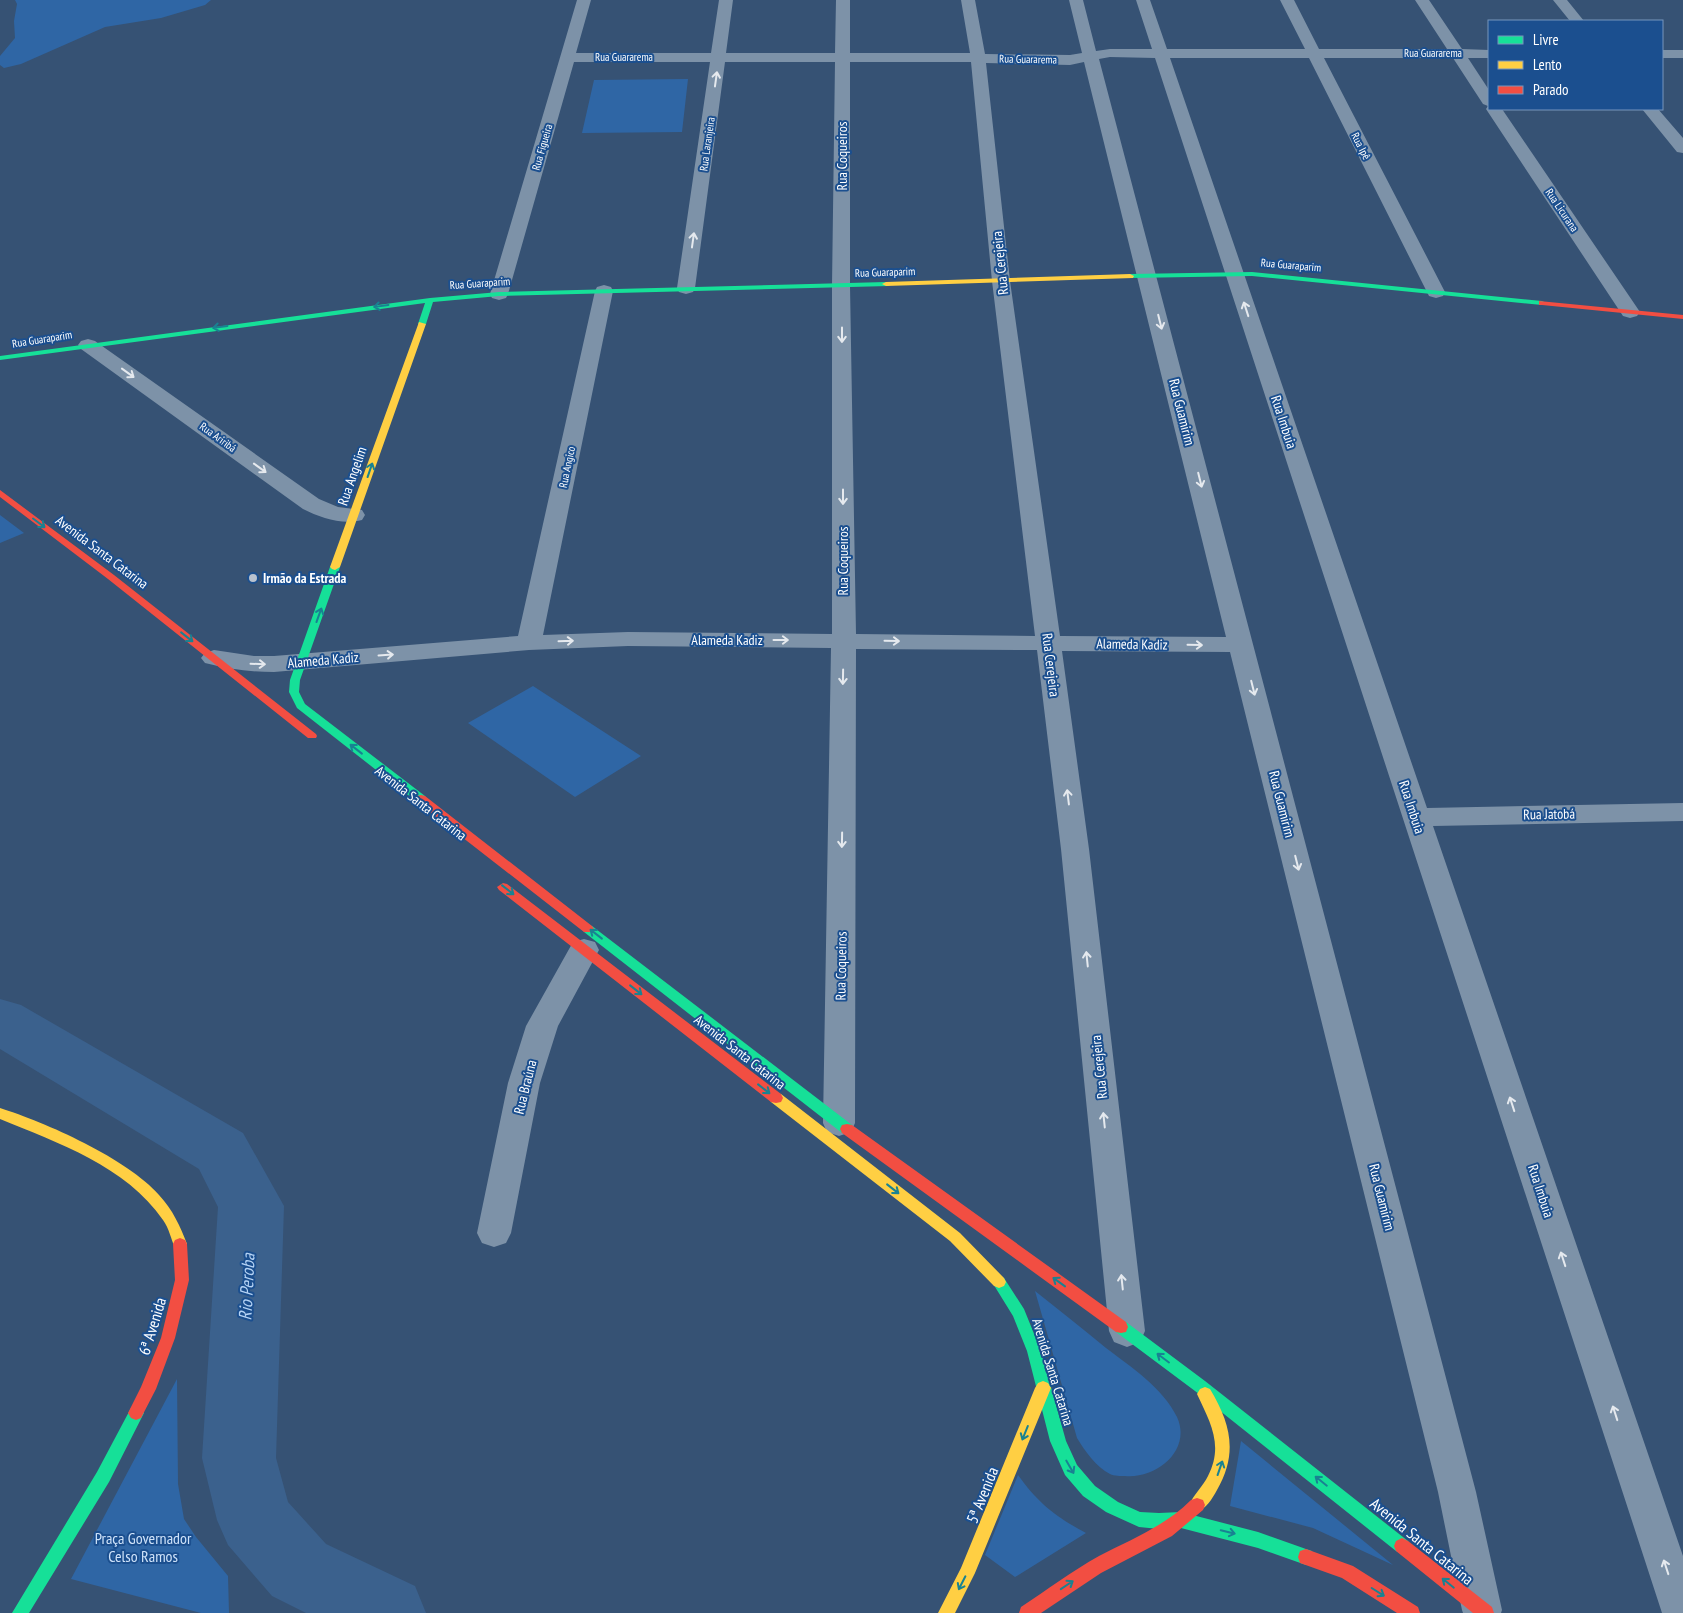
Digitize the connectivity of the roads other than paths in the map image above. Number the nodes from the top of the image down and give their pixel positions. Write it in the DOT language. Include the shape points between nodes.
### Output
graph roads {
  1 [pos="584,0"];
  2 [pos="726,0"];
  3 [pos="843,0"];
  4 [pos="968,0"];
  5 [pos="1076,0"];
  6 [pos="1143,0"];
  7 [pos="1287,0"];
  8 [pos="1422,0"];
  9 [pos="1560,0"];
  10 [pos="1577,20"];
  11 [pos="1161,53"];
  12 [pos="1314,53"];
  13 [pos="1458,54"];
  14 [pos="1488,54"];
  15 [pos="1663,54"];
  16 [pos="1683,54"];
  17 [pos="1092,56"];
  18 [pos="719,57"];
  19 [pos="567,58"];
  20 [pos="843,58"];
  21 [pos="978,58"];
  22 [pos="1488,99"];
  23 [pos="1495,110"];
  24 [pos="1651,110"];
  25 [pos="1683,148"];
  26 [pos="1234,274"];
  27 [pos="1148,275"];
  28 [pos="1001,281"];
  29 [pos="841,286"];
  30 [pos="686,288"];
  31 [pos="604,291"];
  32 [pos="1436,292"];
  33 [pos="499,294"];
  34 [pos="430,300"];
  35 [pos="1630,312"];
  36 [pos="1683,317"];
  37 [pos="88,345"];
  38 [pos="0,348"];
  39 [pos="0,358"];
  40 [pos="0,493"];
  41 [pos="354,516"];
  42 [pos="844,640"];
  43 [pos="529,643"];
  44 [pos="1048,643"];
  45 [pos="1242,645"];
  46 [pos="214,658"];
  47 [pos="303,661"];
  48 [pos="324,746"];
  49 [pos="1683,812"];
  50 [pos="1416,817"];
  51 [pos="492,878"];
  52 [pos="584,950"];
  53 [pos="0,1113"];
  54 [pos="839,1123"];
  55 [pos="494,1234"];
  56 [pos="1127,1330"];
  57 [pos="1200,1386"];
  58 [pos="1043,1388"];
  59 [pos="1181,1520"];
  60 [pos="1484,1611"];
  61 [pos="20,1613"];
  62 [pos="946,1613"];
  63 [pos="1027,1613"];
  64 [pos="1412,1613"];
  65 [pos="1682,1613"];
  1 -- 19 [label="street, Rua Figueira"];
  2 -- 18 [label="street, Rua Laranjeira"];
  3 -- 20 [label="street, Rua Coqueiros"];
  4 -- 21 [label="street, Rua Cerejeira"];
  5 -- 17 [label="street, Rua Guamirim"];
  6 -- 11 [label="street, Rua Imbuia"];
  7 -- 12 [label="street, Rua Ipê"];
  8 -- 13 [label="street"];
  9 -- 10 [label="street"];
  11 -- 12 [label="street, Rua Guararema"];
  11 -- 17 [label="street, Rua Guararema"];
  11 -- 26 [label="street, Rua Imbuia"];
  12 -- 13 [label="street, Rua Guararema"];
  12 -- 32 [label="street, Rua Ipê"];
  13 -- 14 [label="street, Rua Guararema"];
  13 -- 22 [label="street"];
  15 -- 16 [label="street"];
  17 -- 21 [label="street, Rua Guararema" via="1070,60"];
  17 -- 27 [label="street, Rua Guamirim"];
  18 -- 19 [label="street, Rua Guararema"];
  18 -- 20 [label="street, Rua Guararema"];
  30 -- 18 [label="street, Rua Laranjeira, one-way"];
  19 -- 33 [label="street, Rua Figueira"];
  20 -- 21 [label="street, Rua Guararema"];
  20 -- 29 [label="street, Rua Coqueiros"];
  21 -- 28 [label="street, Rua Cerejeira"];
  23 -- 35 [label="street, Rua Licurana"];
  24 -- 25 [label="street"];
  26 -- 27 [label="main road, Rua Guaraparim"];
  26 -- 32 [label="main road, Rua Guaraparim"];
  50 -- 26 [label="street, Rua Imbuia, one-way"];
  27 -- 28 [label="main road, Rua Guaraparim"];
  27 -- 45 [label="street, Rua Guamirim, one-way"];
  28 -- 29 [label="main road, Rua Guaraparim"];
  28 -- 44 [label="street, Rua Cerejeira"];
  29 -- 30 [label="main road, Rua Guaraparim"];
  29 -- 42 [label="street, Rua Coqueiros, one-way"];
  30 -- 31 [label="main road, Rua Guaraparim"];
  31 -- 33 [label="main road, Rua Guaraparim"];
  31 -- 43 [label="street, Rua Angico"];
  32 -- 35 [label="main road, Rua Guaraparim"];
  33 -- 34 [label="main road, Rua Guaraparim"];
  34 -- 37 [label="main road, Rua Guaraparim, one-way"];
  41 -- 34 [label="main road, Rua Angelim, one-way"];
  35 -- 36 [label="main road, Rua Guaraparim"];
  37 -- 38 [label="main road, Rua Guaraparim"];
  37 -- 39 [label="main road, Rua Guaraparim"];
  37 -- 41 [label="street, Rua Ariribá, one-way" via="311,504 326,512"];
  40 -- 46 [label="main road, Avenida Santa Catarina, one-way"];
  47 -- 41 [label="main road, Rua Angelim, one-way"];
  43 -- 42 [label="street, Alameda Kadiz, one-way" via="628,639"];
  42 -- 44 [label="street, Alameda Kadiz, one-way"];
  42 -- 54 [label="street, Rua Coqueiros, one-way"];
  47 -- 43 [label="street, Alameda Kadiz, one-way"];
  44 -- 45 [label="street, Alameda Kadiz, one-way"];
  56 -- 44 [label="street, Rua Cerejeira, one-way" via="1076,859"];
  45 -- 60 [label="street, Rua Guamirim, one-way" via="1457,1492"];
  46 -- 47 [label="street, Alameda Kadiz, one-way" via="254,664"];
  46 -- 48 [label="main road, Avenida Santa Catarina"];
  54 -- 47 [label="main road, Avenida Santa Catarina, one-way" via="301,706 294,692"];
  49 -- 50 [label="street, Rua Jatobá"];
  65 -- 50 [label="street, Rua Imbuia, one-way"];
  51 -- 52 [label="main road, Avenida Santa Catarina, one-way"];
  52 -- 55 [label="street, Rua Braúna" via="536,1042 524,1083"];
  52 -- 58 [label="main road, Avenida Santa Catarina, one-way" via="976,1256 996,1276 1019,1313 1034,1351"];
  53 -- 61 [label="main road, 6ª Avenida" via="92,1153 133,1179 166,1211 180,1242 182,1280 168,1338 148,1389 103,1477"];
  56 -- 54 [label="main road, Avenida Santa Catarina, one-way"];
  57 -- 56 [label="main road, Avenida Santa Catarina, one-way"];
  59 -- 57 [label="main road, one-way" via="1202,1501 1223,1459 1224,1438 1218,1414"];
  60 -- 57 [label="main road, Avenida Santa Catarina, one-way"];
  58 -- 59 [label="main road, Avenida Santa Catarina, one-way" via="1058,1441 1071,1470 1089,1491 1112,1507 1139,1519"];
  58 -- 62 [label="main road, 5ª Avenida, one-way" via="967,1573"];
  63 -- 59 [label="main road, one-way" via="1072,1581"];
  59 -- 64 [label="main road, Avenida Santa Catarina, one-way" via="1258,1540 1346,1572"];
}
